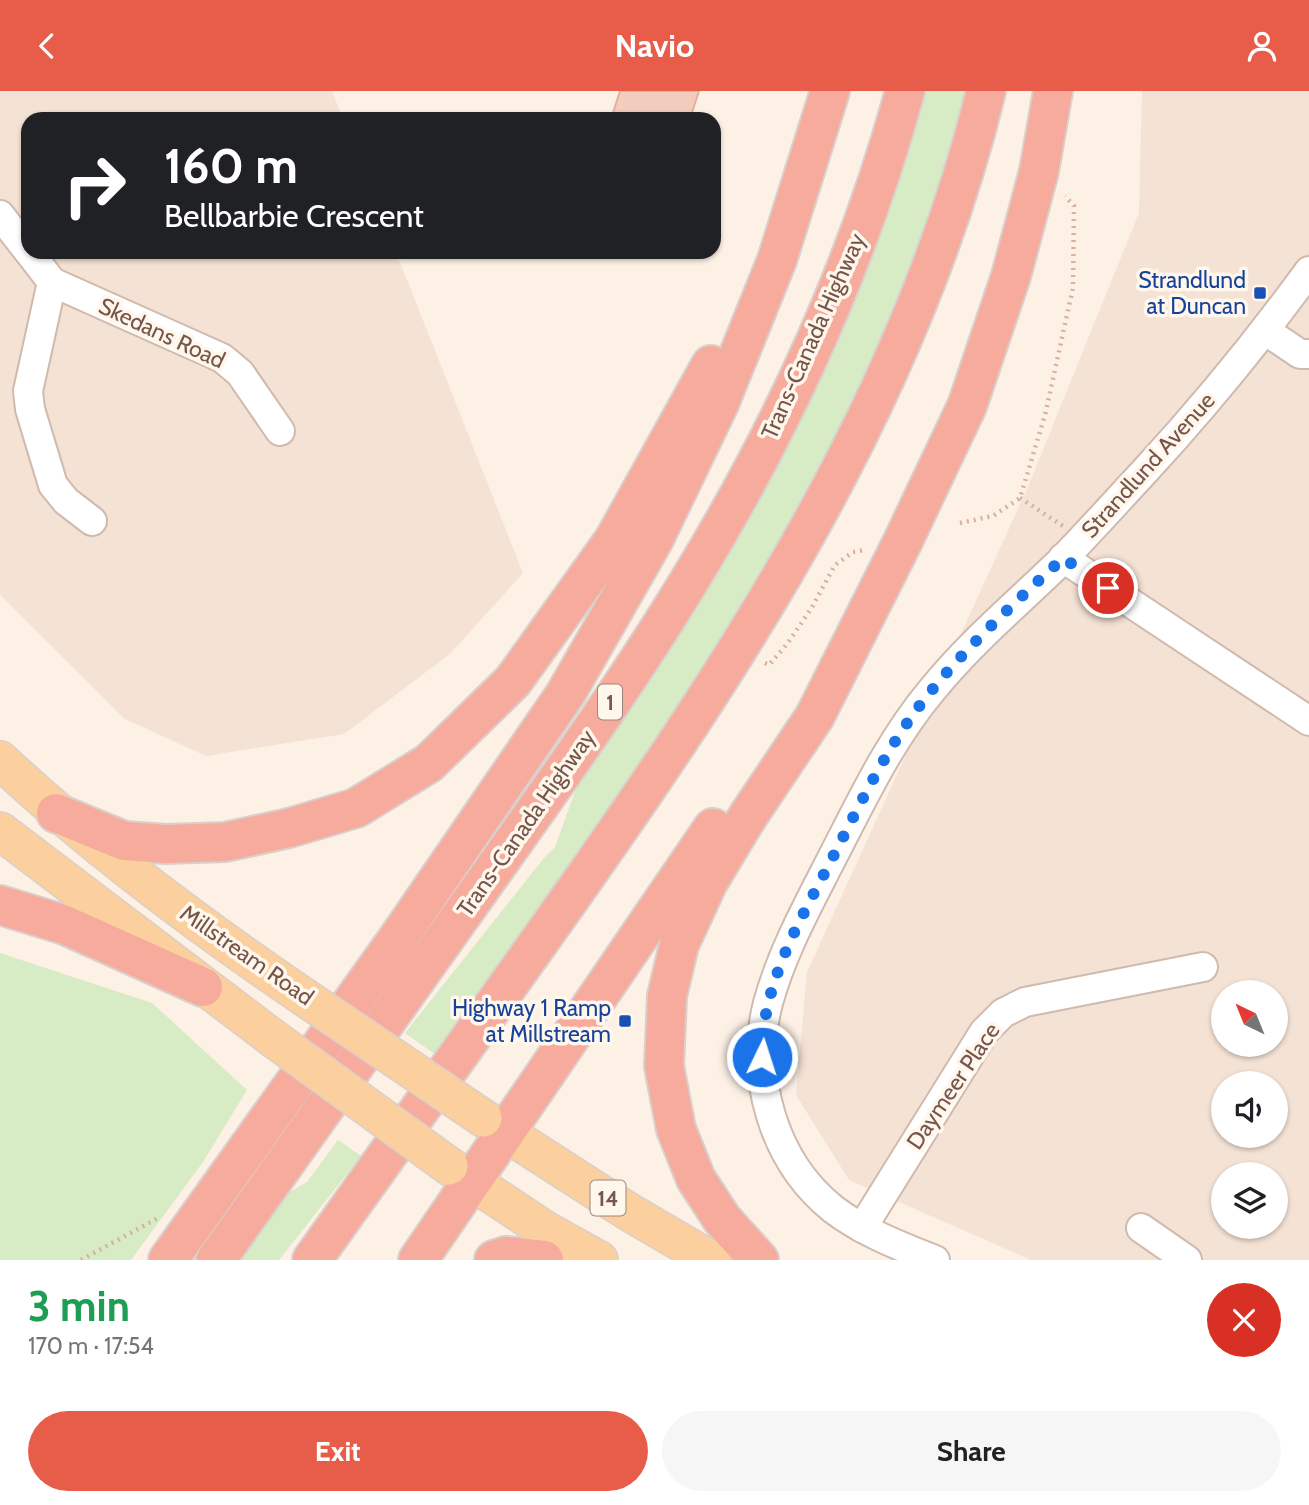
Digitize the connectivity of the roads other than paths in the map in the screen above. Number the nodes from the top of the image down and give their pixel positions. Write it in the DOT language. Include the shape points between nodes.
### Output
graph roads {
  1 [pos="814,91"];
  2 [pos="830,91"];
  3 [pos="905,91"];
  4 [pos="986,91"];
  5 [pos="1053,91"];
  6 [pos="0,215"];
  7 [pos="21,243"];
  8 [pos="34,259"];
  9 [pos="1309,271"];
  10 [pos="52,282"];
  11 [pos="1266,331"];
  12 [pos="1309,354"];
  13 [pos="280,431"];
  14 [pos="92,521"];
  15 [pos="884,546"];
  16 [pos="1072,548"];
  17 [pos="1309,721"];
  18 [pos="0,760"];
  19 [pos="56,813"];
  20 [pos="0,831"];
  21 [pos="0,905"];
  22 [pos="1203,967"];
  23 [pos="203,987"];
  24 [pos="495,1126"];
  25 [pos="460,1174"];
  26 [pos="862,1228"];
  27 [pos="1141,1228"];
  28 [pos="168,1260"];
  29 [pos="216,1260"];
  30 [pos="313,1260"];
  31 [pos="418,1260"];
  32 [pos="494,1260"];
  33 [pos="544,1260"];
  34 [pos="598,1260"];
  35 [pos="711,1260"];
  36 [pos="759,1260"];
  37 [pos="935,1260"];
  38 [pos="1187,1260"];
  1 -- 19 [label="highway" via="787,182 710,366 614,540 513,681 429,762 356,808 225,842 124,841"];
  2 -- 28 [label="highway" via="777,260 719,404 647,551 566,693 400,937"];
  3 -- 29 [label="highway, Trans-Canada Highway / 1" via="863,225 807,360 694,573 549,792"];
  4 -- 30 [label="highway" via="947,223 907,330 802,543 676,747"];
  5 -- 15 [label="highway" via="1039,171 1011,276 967,406"];
  6 -- 7 [label="street, Skedans Road"];
  8 -- 10 [label="street, Skedans Road"];
  9 -- 11 [label="street, Strandlund Avenue"];
  10 -- 13 [label="street, Skedans Road" via="222,358 240,373"];
  10 -- 14 [label="street" via="28,391 30,409 53,485"];
  11 -- 12 [label="street"];
  11 -- 16 [label="street, Strandlund Avenue"];
  15 -- 24 [label="highway" via="791,716 666,896"];
  15 -- 36 [label="highway" via="815,716 708,882 679,945 667,996 664,1066 676,1129 696,1179 722,1219"];
  16 -- 17 [label="street"];
  16 -- 26 [label="street, Strandlund Avenue" via="992,624 932,690 891,747 783,957 768,1005 763,1074 768,1108 779,1136 811,1188"];
  18 -- 19 [label="main road, Millstream Road"];
  19 -- 24 [label="main road, Millstream Road, bridge" via="304,997"];
  20 -- 23 [label="main road"];
  21 -- 23 [label="highway" via="65,925"];
  22 -- 26 [label="street, Daymeer Place" via="1025,1002 1003,1013 984,1032"];
  23 -- 25 [label="main road, bridge"];
  24 -- 25 [label="highway"];
  24 -- 35 [label="main road, 14"];
  25 -- 31 [label="highway"];
  25 -- 34 [label="main road"];
  26 -- 37 [label="street, Strandlund Avenue"];
  27 -- 38 [label="street"];
  32 -- 33 [label="highway" via="506,1256"];
}
